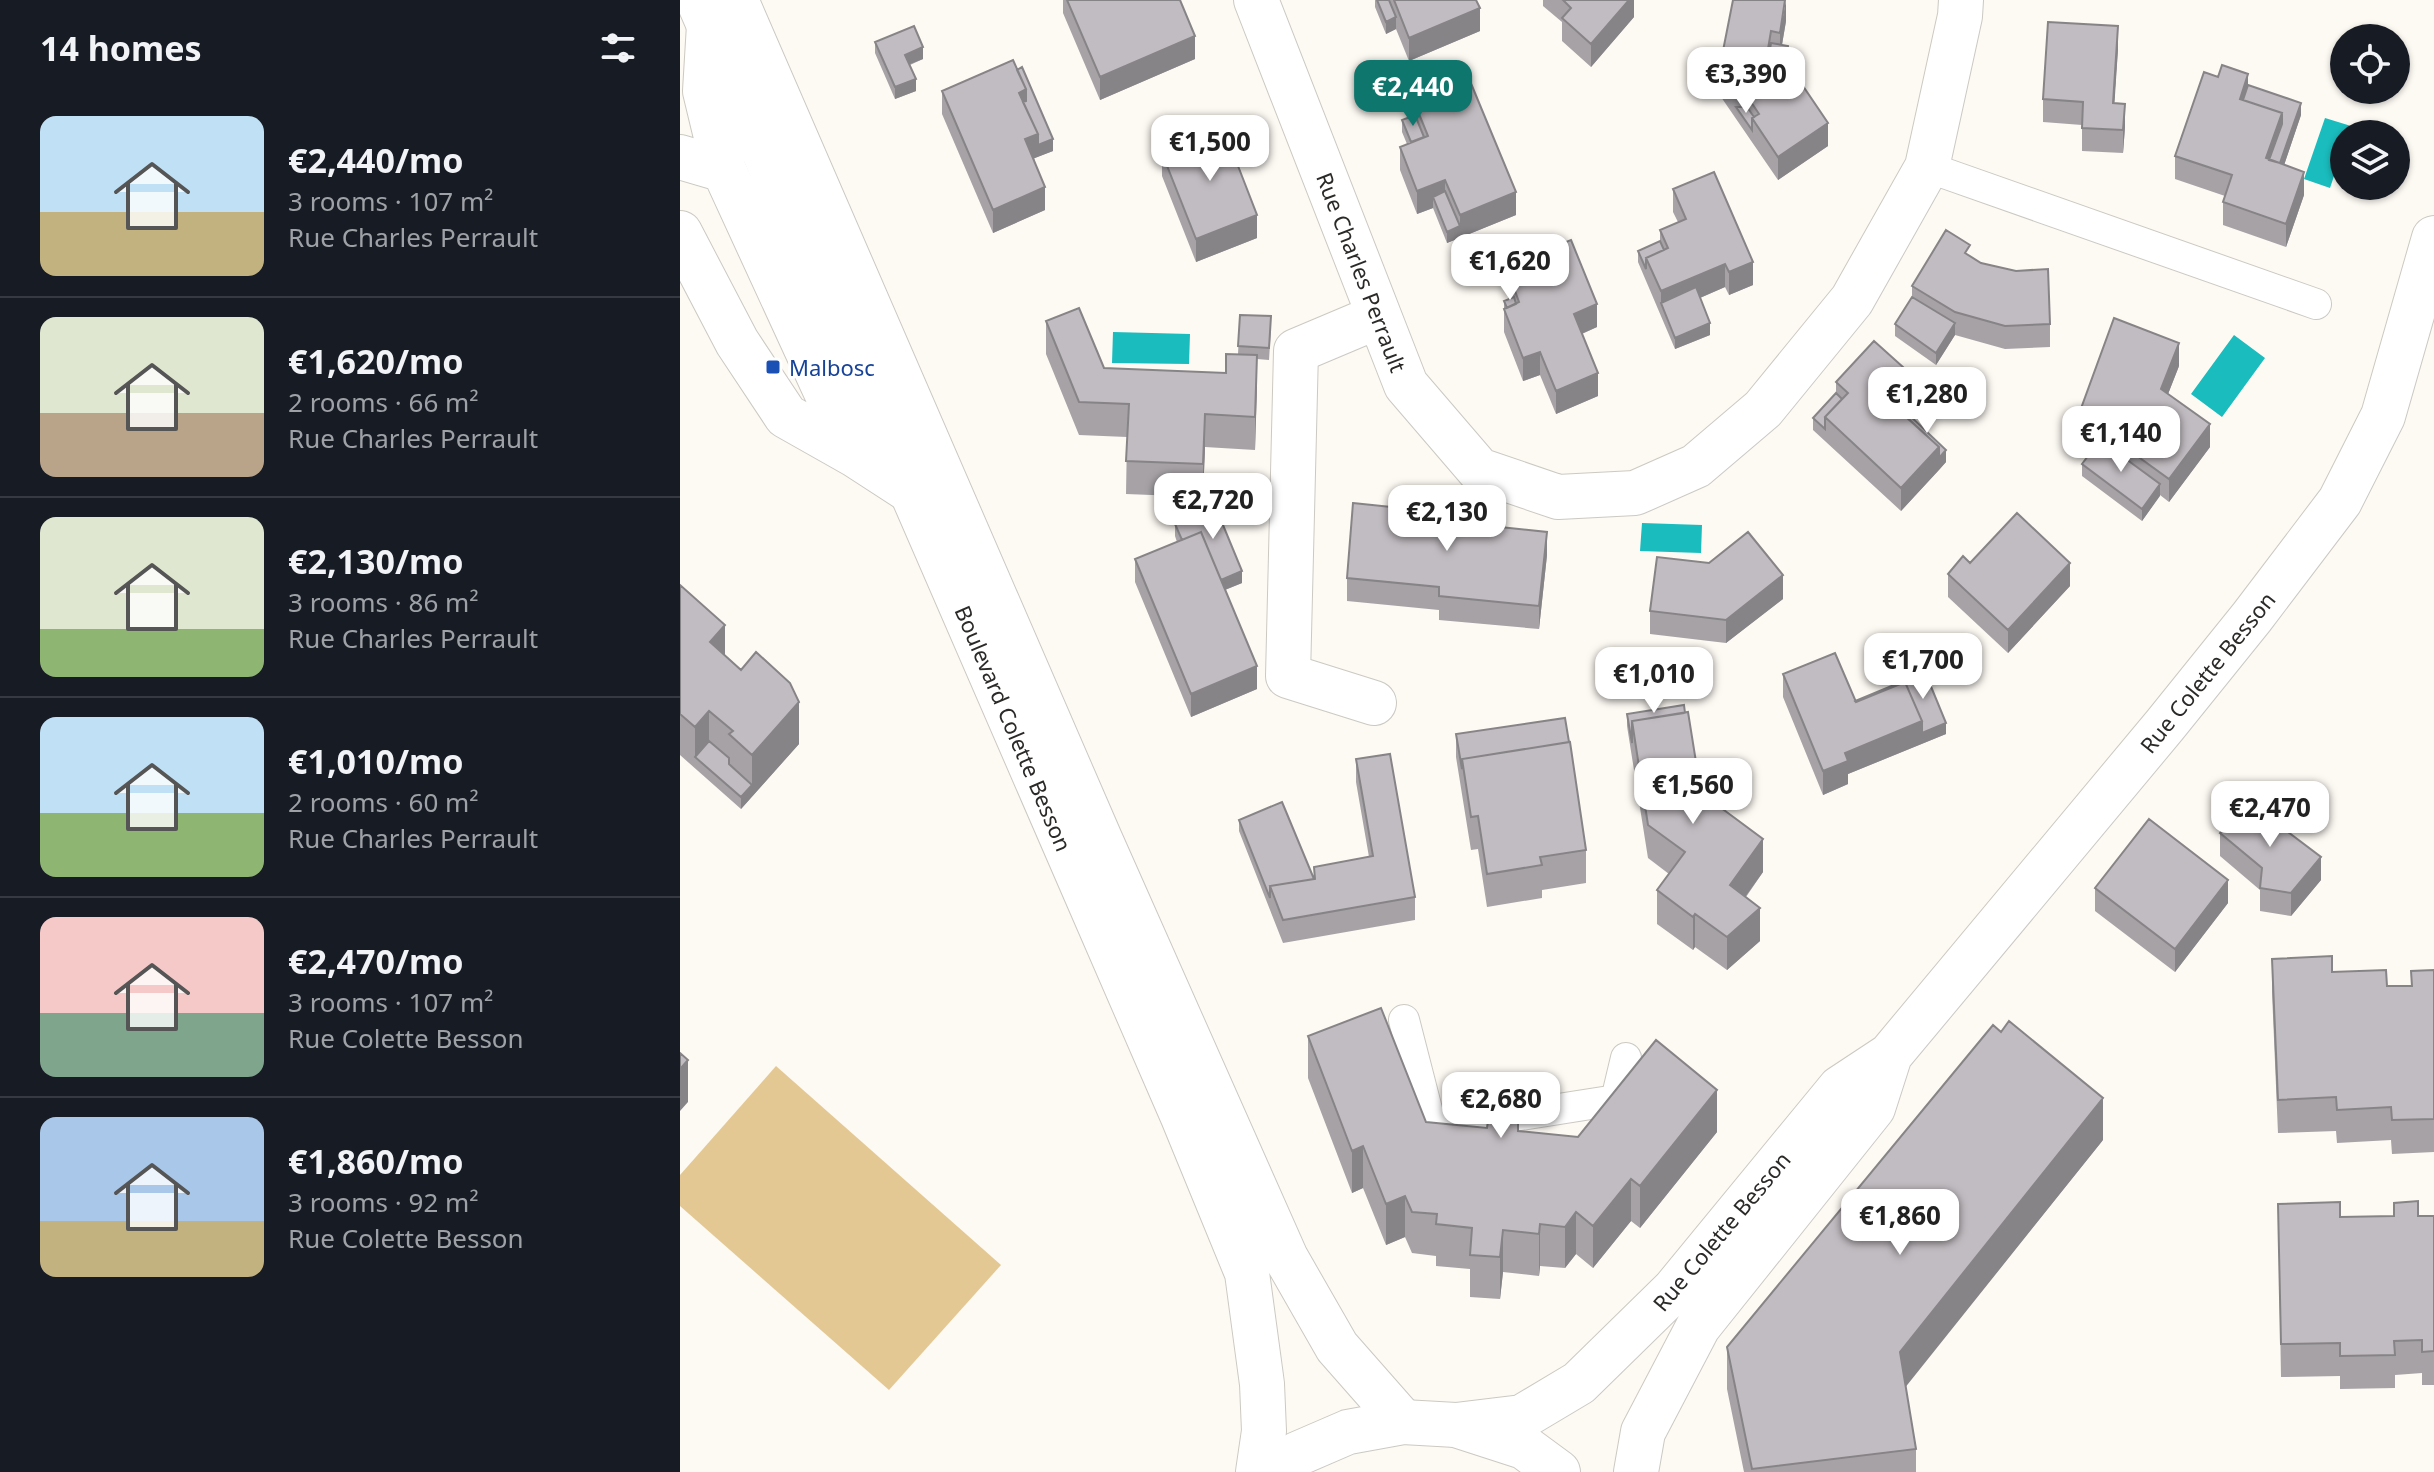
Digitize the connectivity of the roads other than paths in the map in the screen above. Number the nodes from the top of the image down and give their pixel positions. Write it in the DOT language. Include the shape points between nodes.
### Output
graph roads {
  1 [pos="1256,0"];
  2 [pos="1961,0"];
  3 [pos="714,8"];
  4 [pos="680,157"];
  5 [pos="1927,167"];
  6 [pos="724,170"];
  7 [pos="680,233"];
  8 [pos="2434,238"];
  9 [pos="2316,304"];
  10 [pos="1379,316"];
  11 [pos="855,455"];
  12 [pos="912,492"];
  13 [pos="1374,703"];
  14 [pos="1404,1020"];
  15 [pos="1890,1055"];
  16 [pos="1626,1058"];
  17 [pos="1403,1422"];
  18 [pos="1456,1425"];
  19 [pos="1258,1472"];
  20 [pos="1277,1472"];
  21 [pos="1558,1472"];
  22 [pos="1636,1472"];
  1 -- 10 [label="street, Rue Charles Perrault"];
  2 -- 5 [label="street, Rue Charles Perrault"];
  3 -- 6 [label="street" via="705,91"];
  3 -- 12 [label="street, Boulevard Colette Besson"];
  3 -- 17 [label="street, Boulevard Colette Besson" via="1093,824 1286,1258 1337,1347"];
  4 -- 6 [label="street"];
  5 -- 9 [label="lane"];
  5 -- 10 [label="street, Rue Charles Perrault" via="1852,300 1763,409 1696,466 1635,493 1558,497 1479,470 1406,385"];
  6 -- 11 [label="street"];
  7 -- 11 [label="street" via="737,342 786,416"];
  8 -- 15 [label="street, Rue Colette Besson" via="2383,416 2340,501 2165,725"];
  10 -- 13 [label="street" via="1296,351 1288,676"];
  11 -- 12 [label="street"];
  12 -- 19 [label="street, Boulevard Colette Besson" via="1247,1273 1262,1384 1264,1431"];
  14 -- 16 [label="lane" via="1432,1129 1616,1100"];
  15 -- 18 [label="street, Rue Colette Besson" via="1840,1088 1674,1290 1579,1383 1522,1417"];
  15 -- 22 [label="street, Rue Colette Besson" via="1873,1108 1698,1327 1643,1432"];
  17 -- 18 [label="street"];
  17 -- 20 [label="street" via="1348,1432 1297,1454"];
  18 -- 21 [label="street" via="1524,1447"];
}
